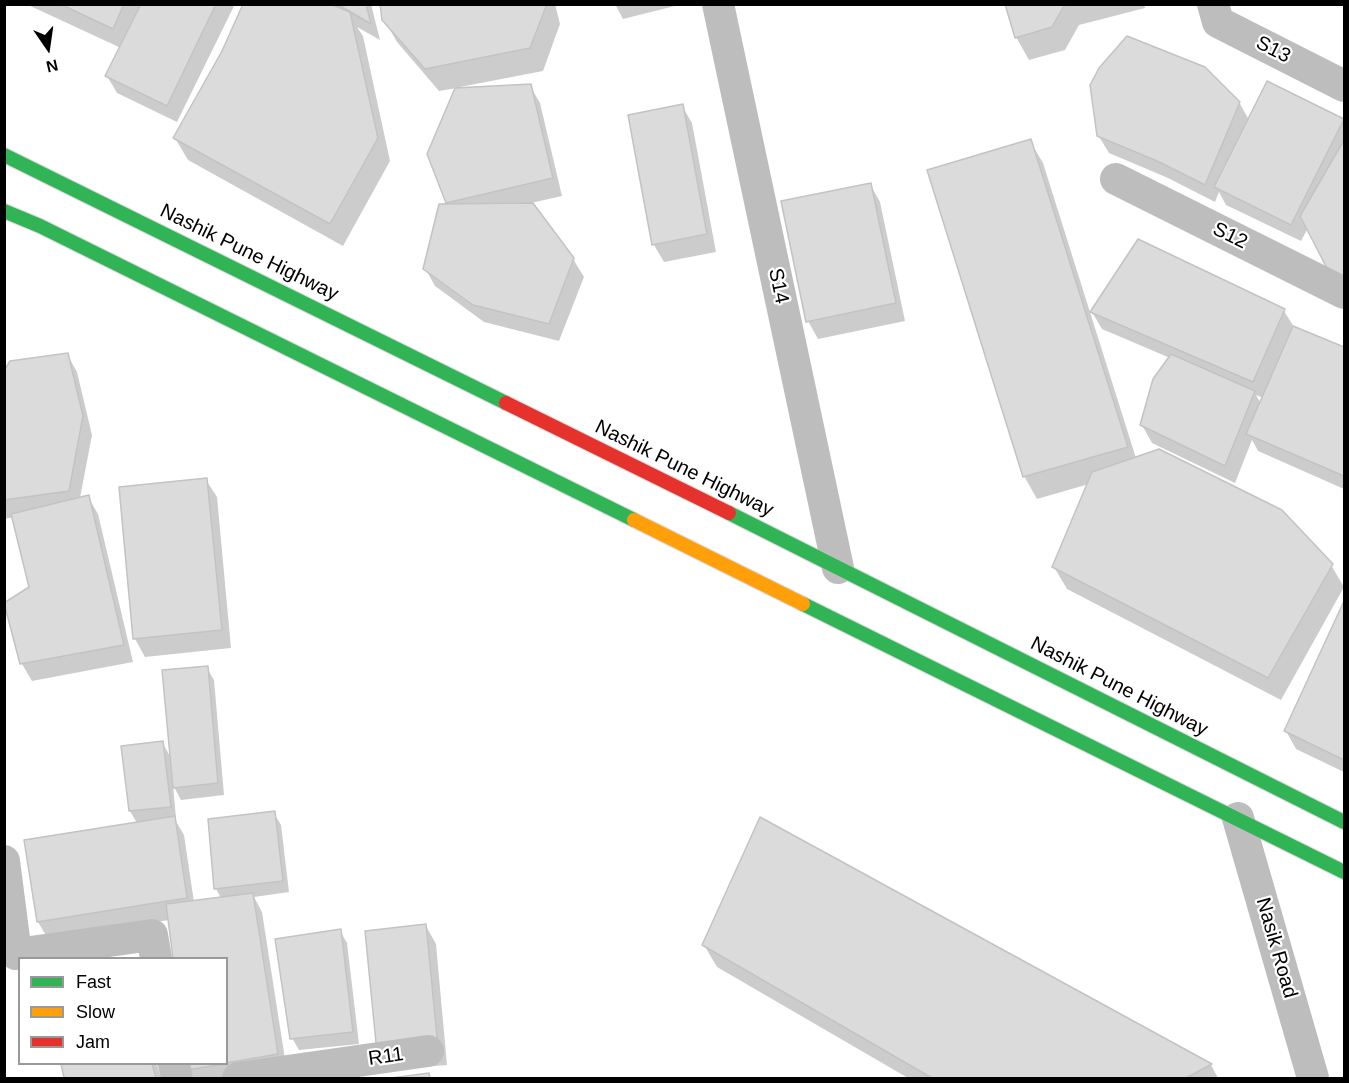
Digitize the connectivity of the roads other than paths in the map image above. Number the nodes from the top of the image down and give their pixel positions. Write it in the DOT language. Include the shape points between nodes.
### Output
graph roads {
  1 [pos="718,4"];
  2 [pos="1213,4"];
  3 [pos="1344,86"];
  4 [pos="4,154"];
  5 [pos="1116,179"];
  6 [pos="4,211"];
  7 [pos="1344,293"];
  8 [pos="838,568"];
  9 [pos="1238,818"];
  10 [pos="1344,822"];
  11 [pos="4,861"];
  12 [pos="1344,872"];
  13 [pos="156,957"];
  14 [pos="428,1051"];
  15 [pos="238,1078"];
  16 [pos="1313,1078"];
  1 -- 8 [label="street, S14"];
  2 -- 3 [label="street, S13" via="1218,22"];
  4 -- 8 [label="highway, Nashik Pune Highway"];
  5 -- 7 [label="street, S12"];
  6 -- 9 [label="highway"];
  8 -- 10 [label="highway, Nashik Pune Highway"];
  9 -- 12 [label="highway"];
  9 -- 16 [label="street, Nasik Road"];
  11 -- 13 [label="street" via="16,954 152,935"];
  14 -- 15 [label="street, R11"];
}
